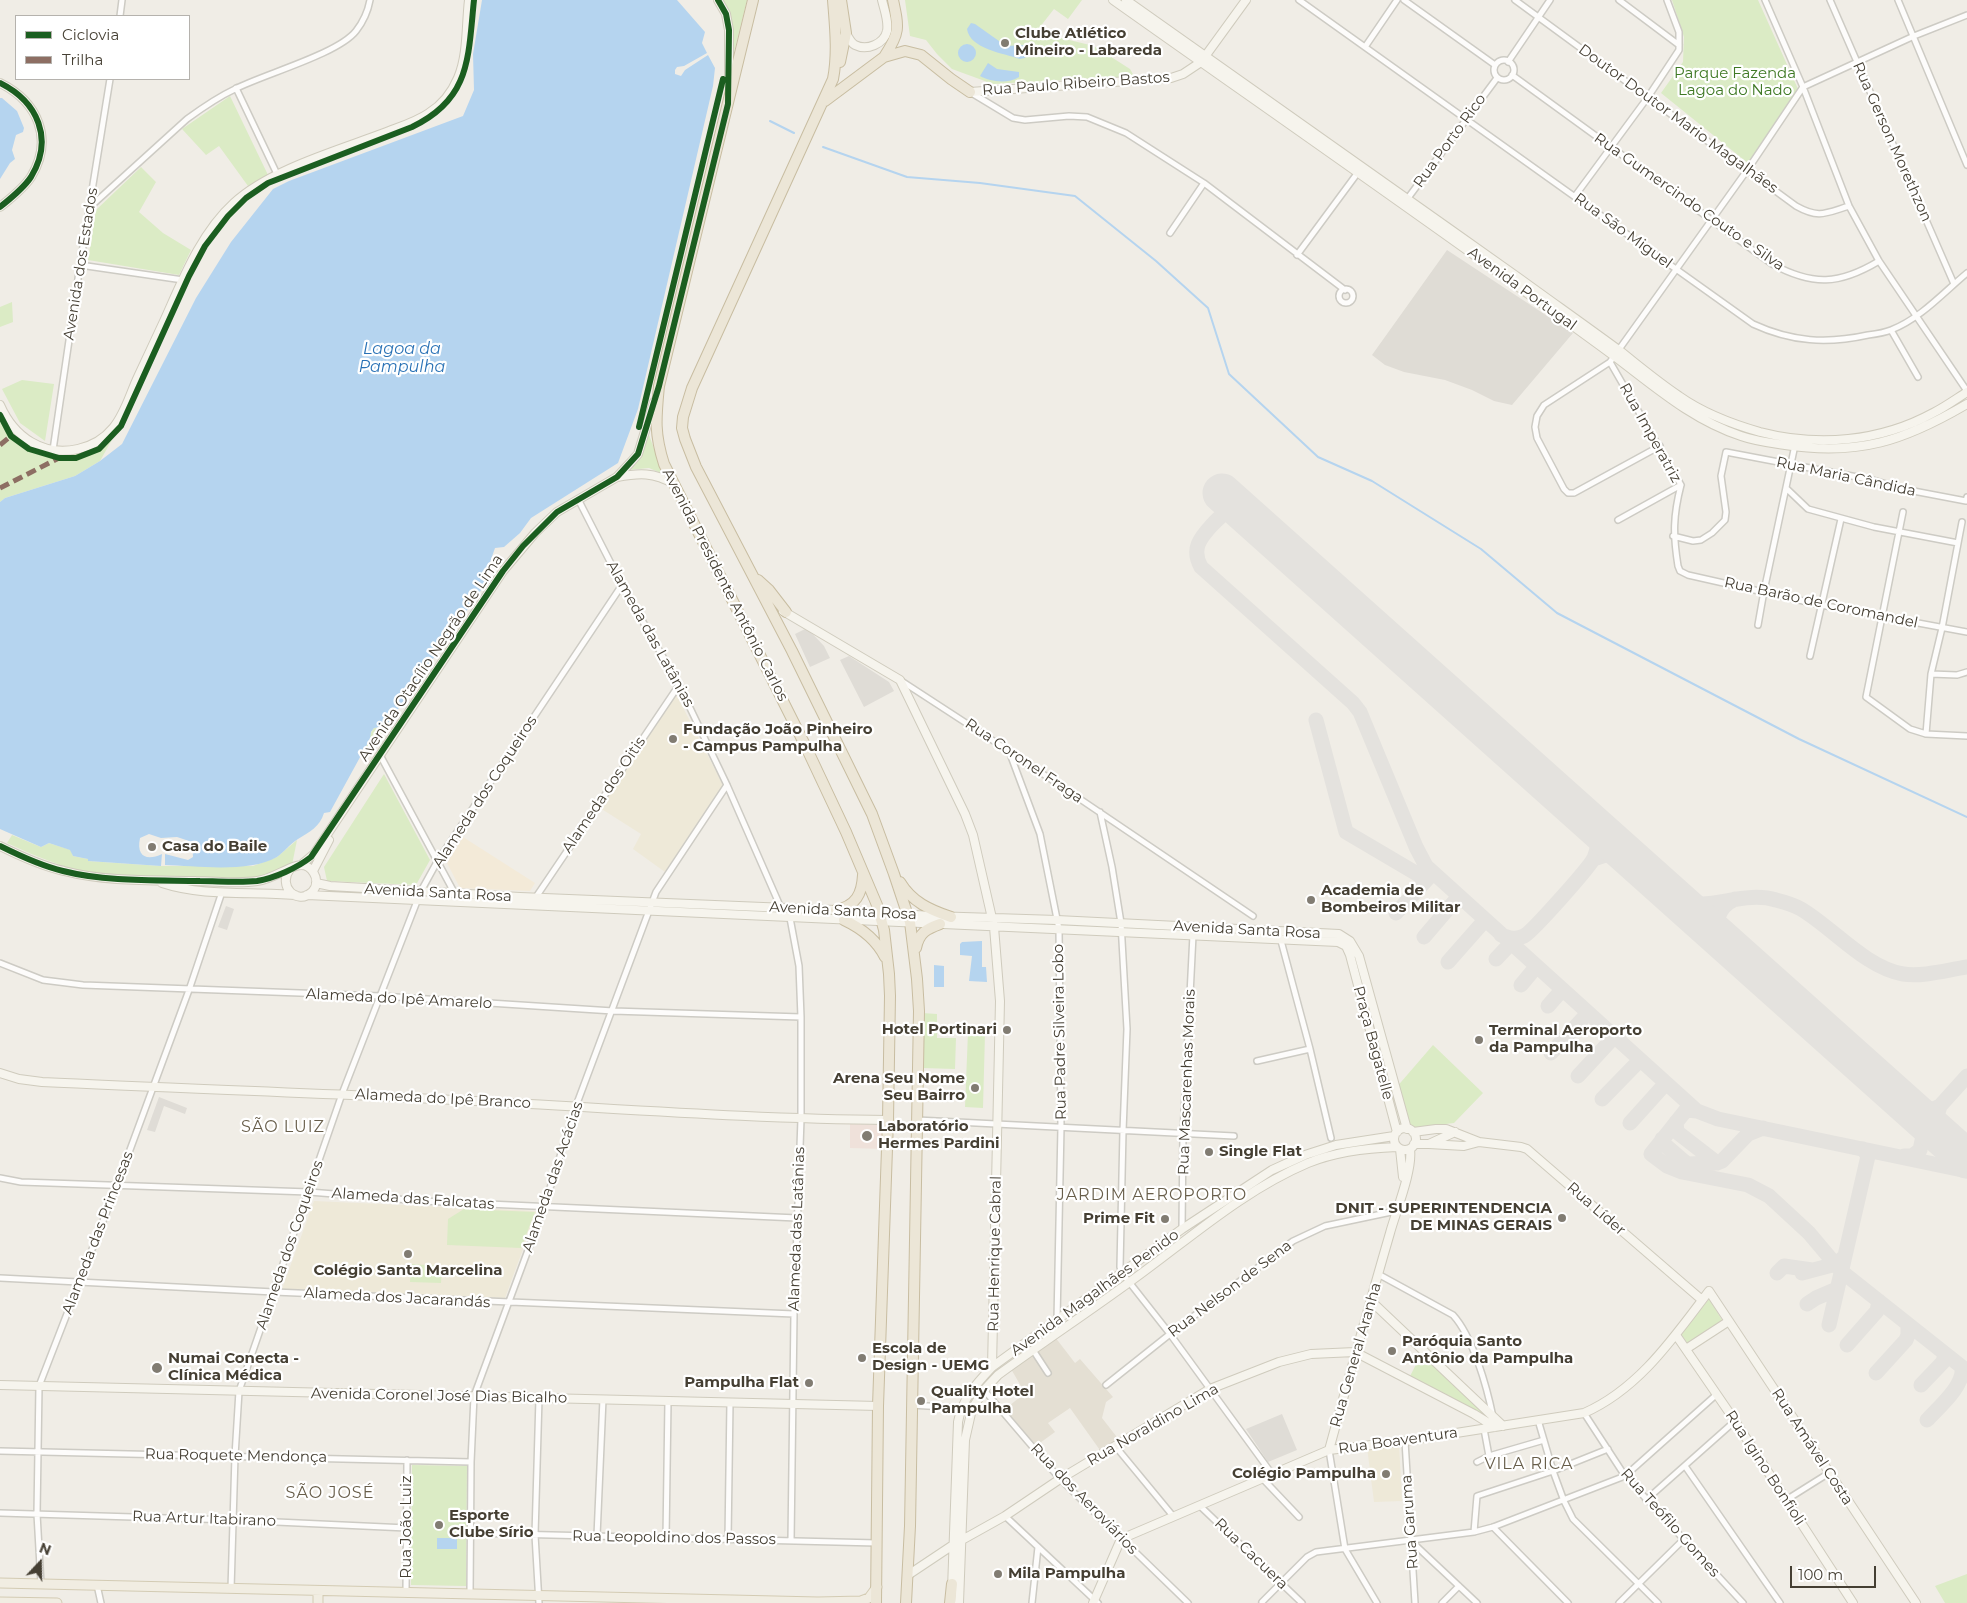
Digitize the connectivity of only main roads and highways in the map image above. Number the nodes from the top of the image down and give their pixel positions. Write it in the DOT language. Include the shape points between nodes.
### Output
graph roads {
  1 [pos="753,0"];
  2 [pos="833,0"];
  3 [pos="841,0"];
  4 [pos="893,0"];
  5 [pos="884,57"];
  6 [pos="833,79"];
  7 [pos="970,92"];
  8 [pos="824,102"];
  9 [pos="752,574"];
  10 [pos="787,613"];
  11 [pos="863,872"];
  12 [pos="894,874"];
  13 [pos="836,910"];
  14 [pos="952,917"];
  15 [pos="844,920"];
  16 [pos="940,924"];
  17 [pos="914,954"];
  18 [pos="888,962"];
  19 [pos="0,1583"];
  20 [pos="952,1584"];
  21 [pos="877,1586"];
  22 [pos="318,1591"];
  23 [pos="538,1599"];
  24 [pos="686,1599"];
  25 [pos="0,1602"];
  26 [pos="859,1602"];
  27 [pos="57,1603"];
  28 [pos="318,1603"];
  29 [pos="704,1603"];
  30 [pos="876,1603"];
  31 [pos="906,1603"];
  32 [pos="951,1603"];
  1 -- 11 [label="highway, Avenida Presidente Antônio Carlos" via="659,386 656,436 664,464 806,747"];
  2 -- 6 [label="highway" via="836,65"];
  3 -- 6 [label="highway" via="846,33"];
  4 -- 5 [label="highway" via="898,28"];
  5 -- 7 [label="highway" via="905,50 921,55"];
  5 -- 8 [label="highway"];
  6 -- 8 [label="highway, Avenida Presidente Antônio Carlos"];
  8 -- 9 [label="highway, Avenida Presidente Antônio Carlos" via="682,417 685,439 696,467"];
  9 -- 10 [label="highway"];
  9 -- 12 [label="highway, Avenida Presidente Antônio Carlos" via="872,814"];
  11 -- 13 [label="highway" via="856,901"];
  11 -- 18 [label="highway, Avenida Presidente Antônio Carlos" via="881,916"];
  12 -- 14 [label="highway" via="919,903"];
  12 -- 17 [label="highway, Avenida Presidente Antônio Carlos" via="909,918"];
  15 -- 18 [label="highway" via="867,934"];
  16 -- 17 [label="highway" via="928,928 920,936"];
  17 -- 31 [label="highway, Avenida Presidente Antônio Carlos" via="919,1011"];
  18 -- 21 [label="highway, Avenida Presidente Antônio Carlos" via="888,1120 878,1406"];
  19 -- 22 [label="main road"];
  20 -- 32 [label="highway"];
  21 -- 26 [label="main road" via="869,1598"];
  21 -- 30 [label="highway, Avenida Presidente Antônio Carlos"];
  22 -- 23 [label="main road"];
  22 -- 28 [label="main road"];
  23 -- 24 [label="main road"];
  24 -- 26 [label="main road"];
  24 -- 29 [label="main road"];
  25 -- 27 [label="main road"];
}
